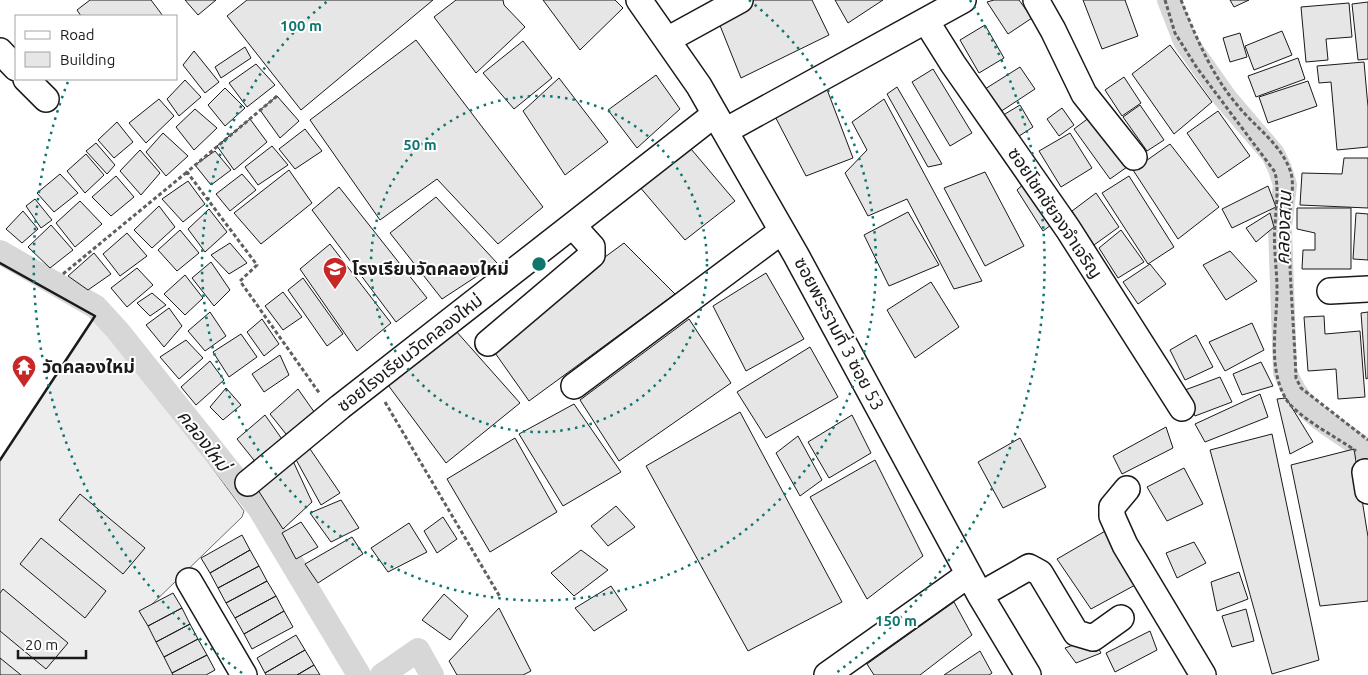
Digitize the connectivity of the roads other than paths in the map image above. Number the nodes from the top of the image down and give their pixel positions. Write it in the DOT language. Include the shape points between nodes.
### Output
graph roads {
  1 [pos="639,0"];
  2 [pos="740,0"];
  3 [pos="964,0"];
  4 [pos="1036,0"];
  5 [pos="926,21"];
  6 [pos="666,40"];
  7 [pos="0,51"];
  8 [pos="15,67"];
  9 [pos="27,80"];
  10 [pos="46,99"];
  11 [pos="720,122"];
  12 [pos="1134,157"];
  13 [pos="572,226"];
  14 [pos="782,231"];
  15 [pos="1368,289"];
  16 [pos="1330,291"];
  17 [pos="488,343"];
  18 [pos="574,386"];
  19 [pos="1182,408"];
  20 [pos="248,483"];
  21 [pos="1127,489"];
  22 [pos="189,581"];
  23 [pos="974,585"];
  24 [pos="1121,618"];
  25 [pos="851,668"];
  26 [pos="244,675"];
  27 [pos="826,675"];
  28 [pos="1028,675"];
  29 [pos="1203,675"];
  1 -- 6 [label="street, ซอยพระรามที่ 3 ซอย 53"];
  2 -- 6 [label="street"];
  3 -- 5 [label="street"];
  4 -- 12 [label="street" via="1084,94"];
  5 -- 11 [label="street"];
  5 -- 19 [label="street, ซอยโชคชัยจงจำเจริญ" via="1068,229"];
  6 -- 11 [label="street, ซอยพระรามที่ 3 ซอย 53"];
  7 -- 8 [label="street"];
  9 -- 10 [label="street"];
  11 -- 13 [label="street, ซอยโรงเรียนวัดคลองใหม่"];
  11 -- 14 [label="street, ซอยพระรามที่ 3 ซอย 53"];
  13 -- 17 [label="street" via="592,247 592,255"];
  13 -- 20 [label="street, ซอยโรงเรียนวัดคลองใหม่"];
  14 -- 18 [label="street"];
  14 -- 23 [label="street, ซอยพระรามที่ 3 ซอย 53"];
  15 -- 16 [label="street"];
  21 -- 29 [label="street" via="1112,507 1112,516 1124,545"];
  22 -- 26 [label="street"];
  23 -- 24 [label="street" via="1029,567 1040,573 1076,633 1093,638"];
  23 -- 25 [label="street"];
  23 -- 28 [label="street, ซอยพระรามที่ 3 ซอย 53"];
  25 -- 27 [label="street"];
}
